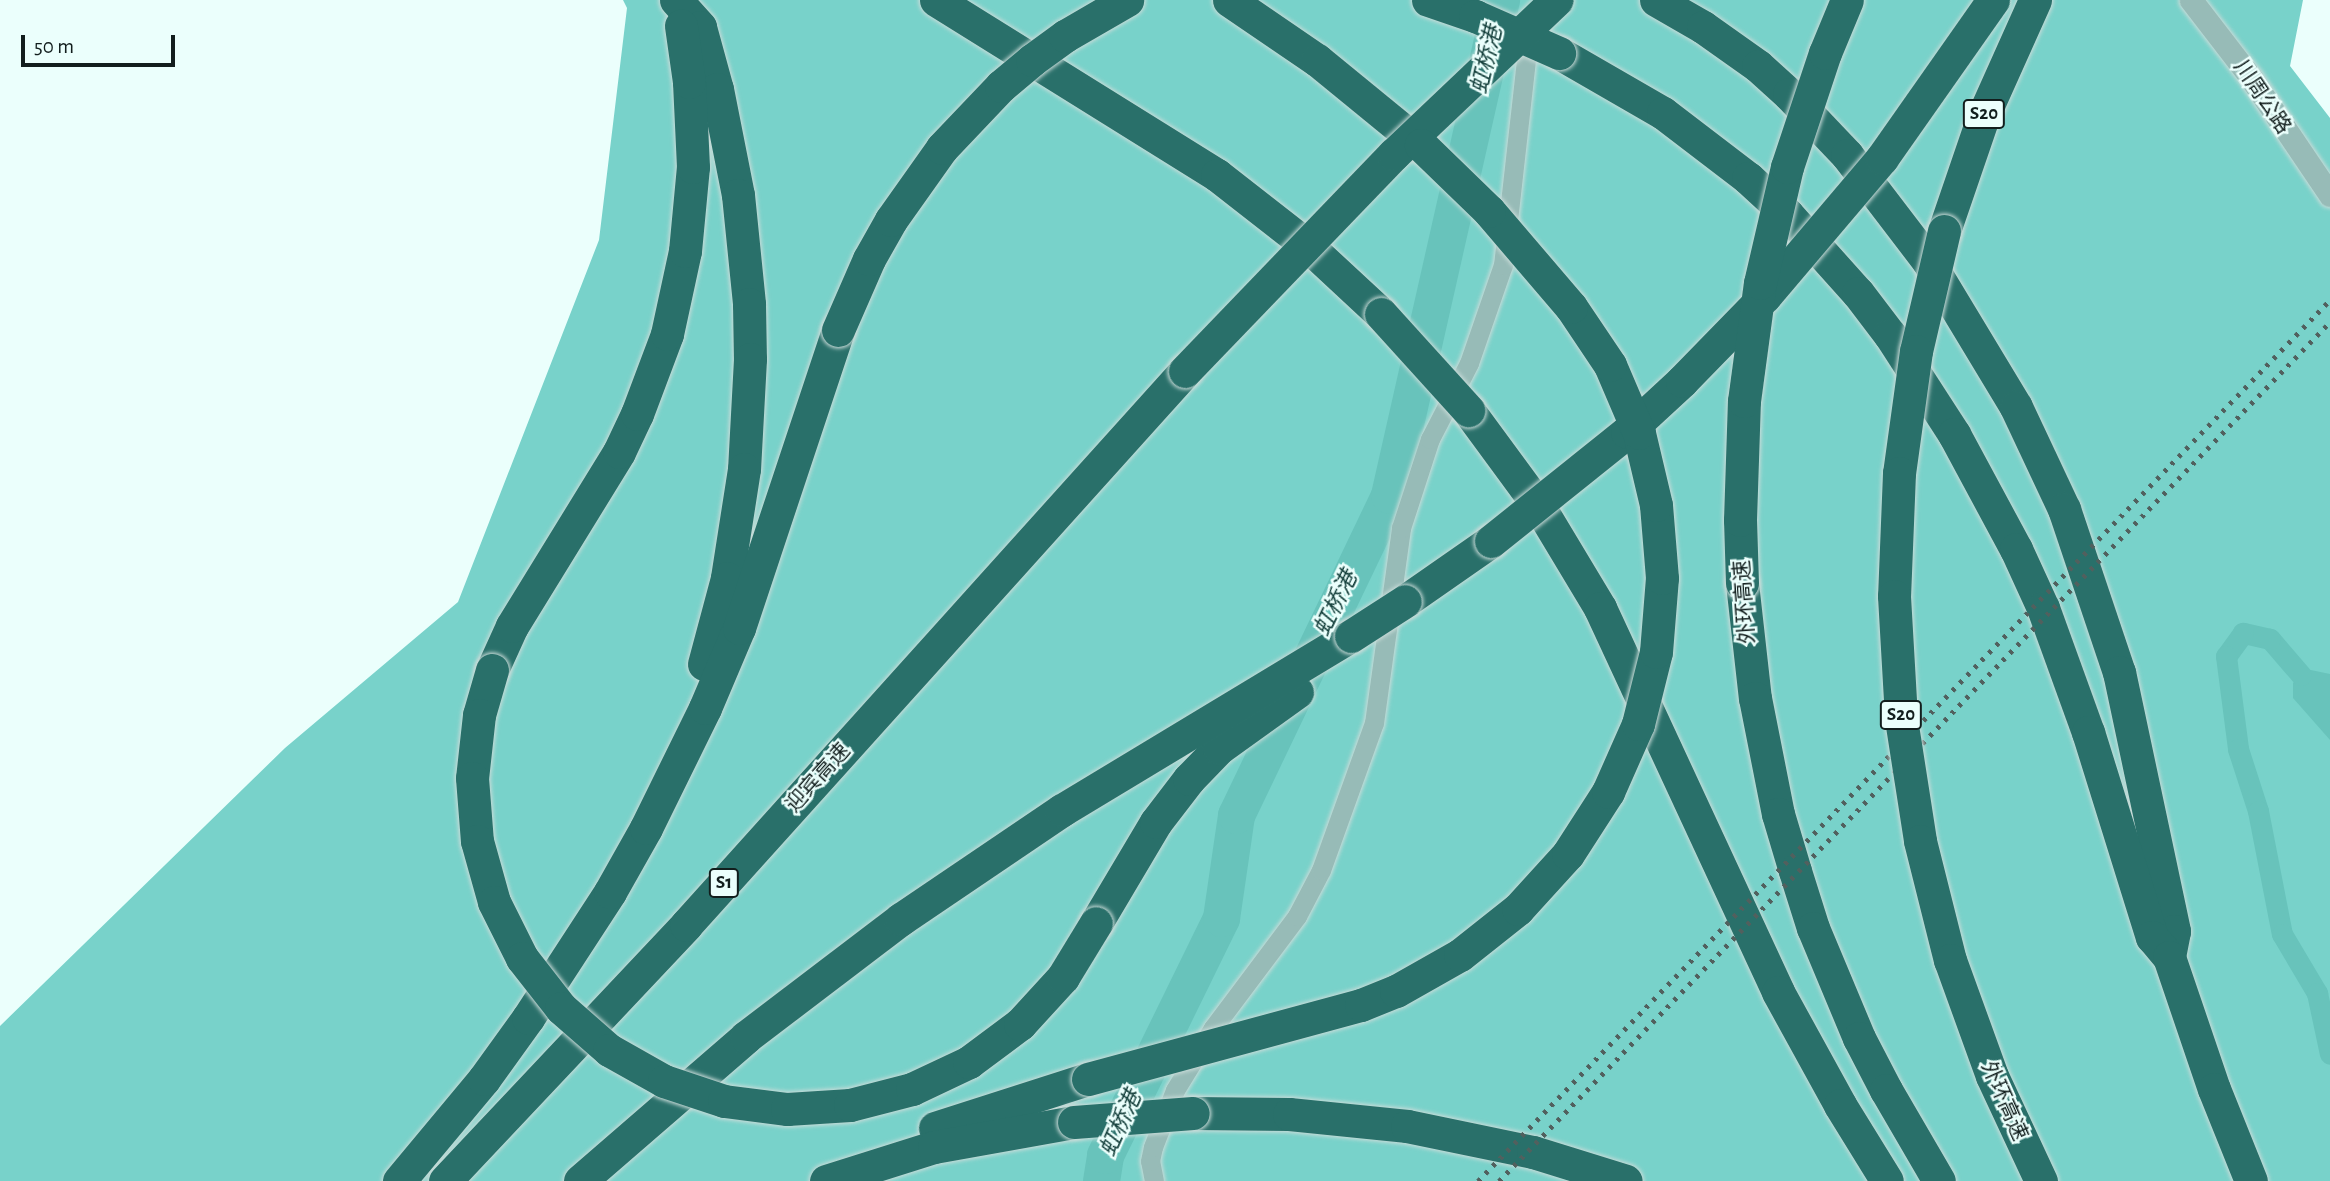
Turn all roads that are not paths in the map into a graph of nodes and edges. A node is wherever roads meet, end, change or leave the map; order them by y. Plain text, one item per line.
1 (676, 0) edge
2 (936, 0) edge
3 (1127, 0) edge
4 (1229, 0) edge
5 (1428, 0) edge
6 (1533, 0) edge
7 (1556, 0) edge
8 (1656, 0) edge
9 (1847, 0) edge
10 (1993, 0) edge
11 (2035, 0) edge
12 (2191, 0) edge
13 (2330, 195) edge
14 (1350, 636) junction
15 (705, 708) junction
16 (2169, 957) junction
17 (904, 1155) junction
18 (399, 1181) edge
19 (445, 1181) edge
20 (580, 1181) edge
21 (826, 1181) edge
22 (1154, 1181) edge
23 (1626, 1181) edge
24 (1887, 1181) edge
25 (1939, 1181) edge
26 (2042, 1181) edge
27 (2251, 1181) edge

1 - 14 highway, bridge
1 - 15 highway
2 - 24 highway, bridge
3 - 15 highway, bridge
4 - 17 highway, bridge
5 - 16 highway, bridge
6 - 22 street
7 - 19 highway, 迎宾高速 / S1, bridge
8 - 16 highway
9 - 25 highway, 外环高速, bridge
10 - 14 highway, bridge
11 - 26 highway, 外环高速 / S20, bridge
12 - 13 street, 川周公路
14 - 20 highway
15 - 18 highway
16 - 27 highway
17 - 21 highway
17 - 23 highway, bridge

